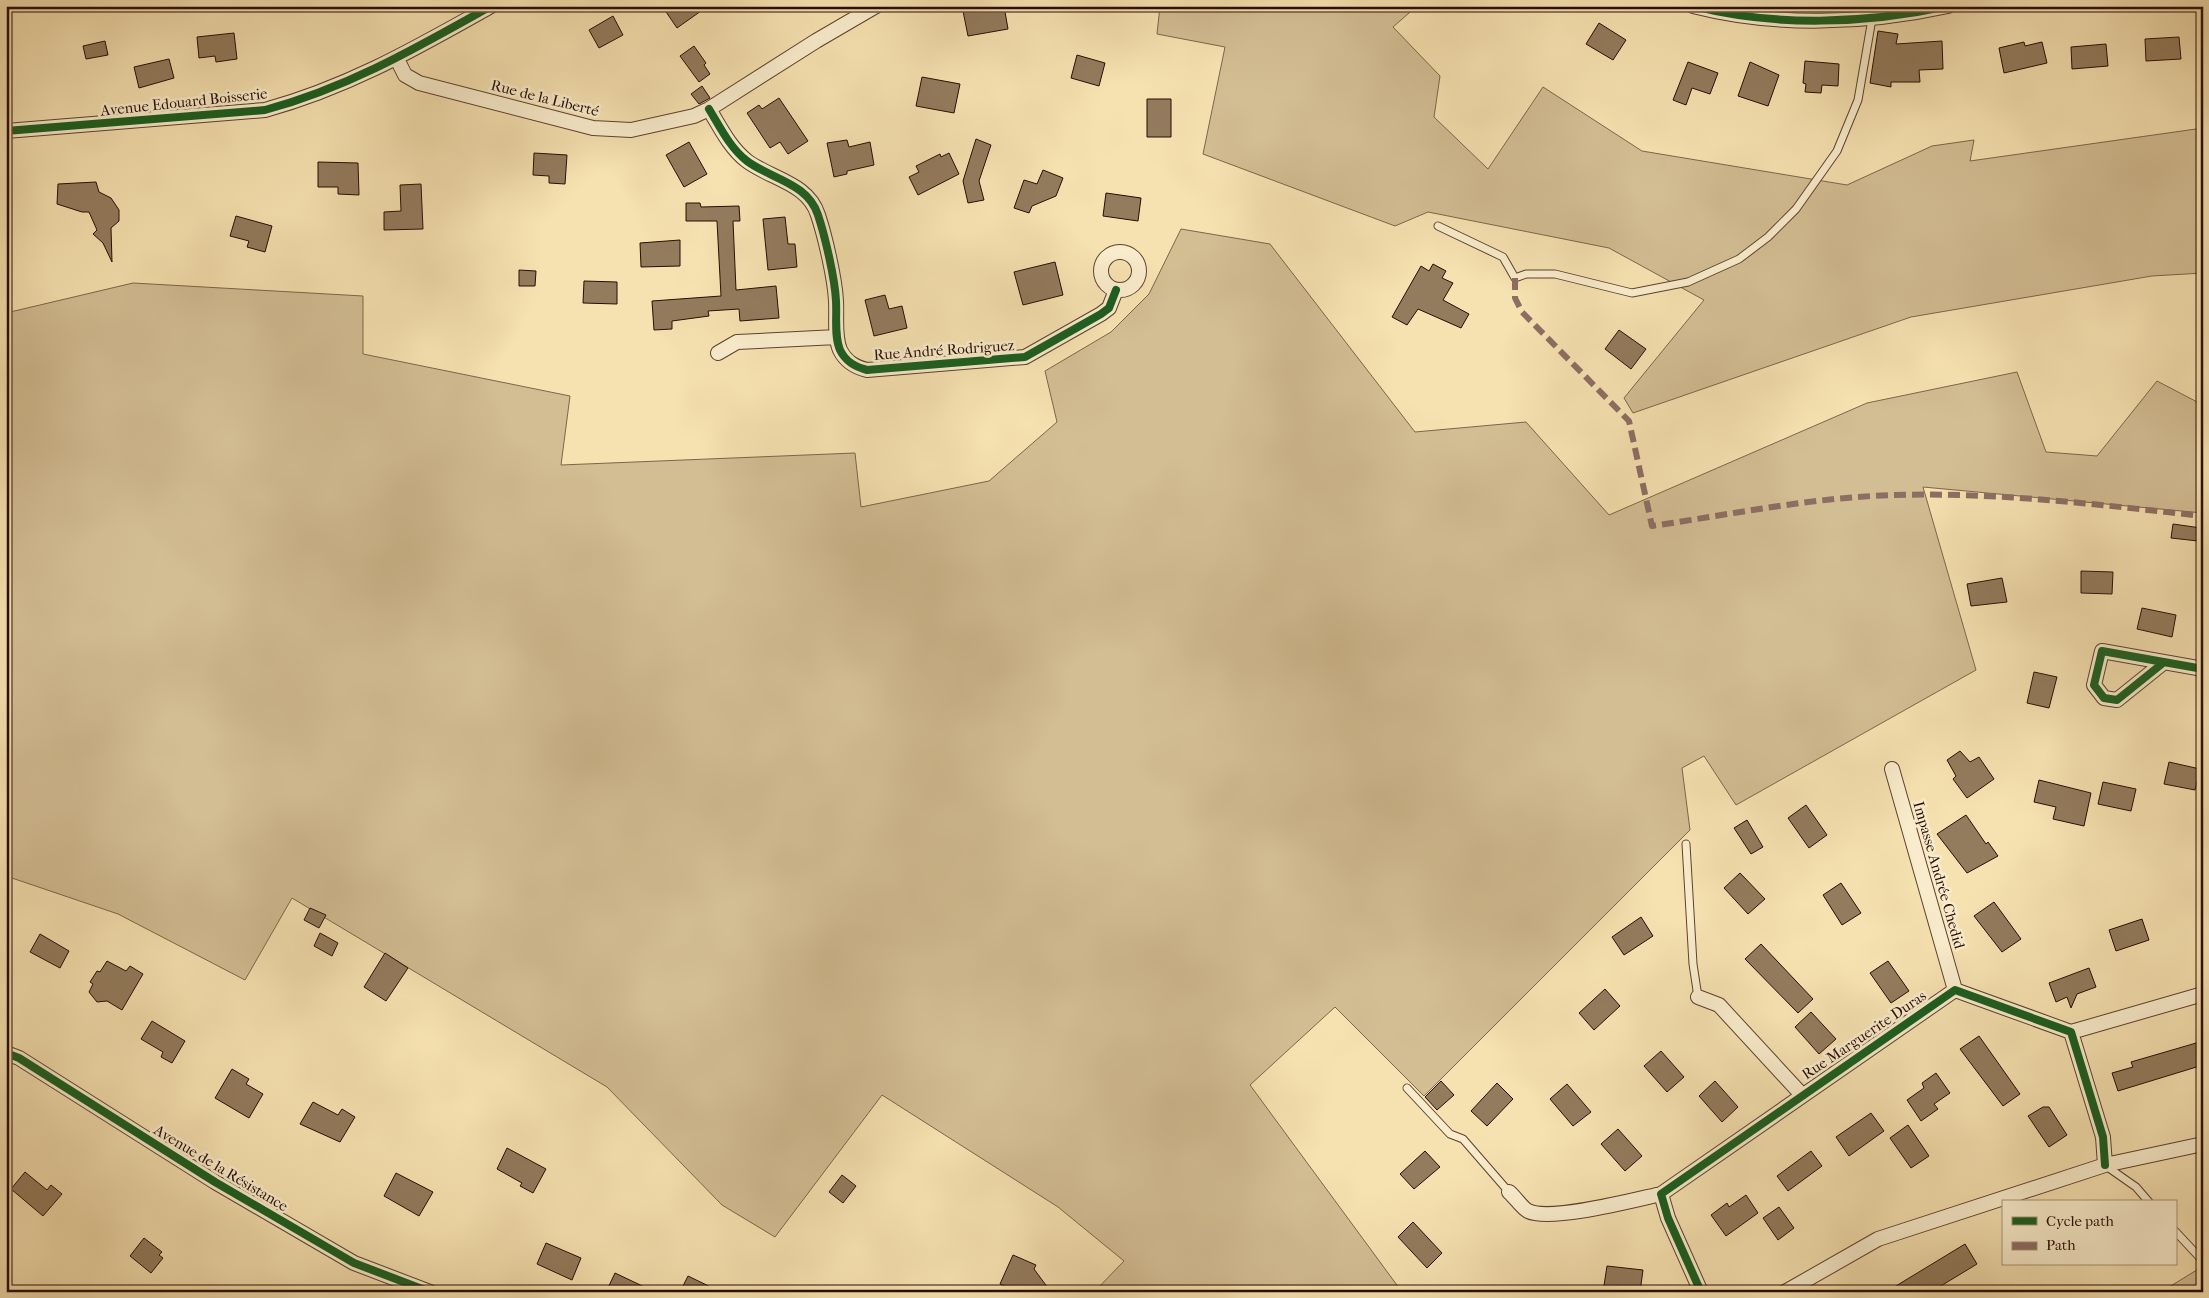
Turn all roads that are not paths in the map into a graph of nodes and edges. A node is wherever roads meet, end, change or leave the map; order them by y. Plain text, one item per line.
1 (491, 6) edge
2 (876, 6) edge
3 (1693, 6) edge
4 (1948, 6) edge
5 (1912, 10) edge
6 (1872, 19) junction
7 (397, 59) junction
8 (709, 109) junction
9 (6, 131) edge
10 (1438, 226) dead end
11 (1116, 290) dead end
12 (837, 337) junction
13 (718, 353) dead end
14 (2163, 662) junction
15 (2203, 669) edge
16 (1892, 769) dead end
17 (1686, 844) dead end
18 (1955, 990) junction
19 (2203, 994) edge
20 (1698, 997) joint
21 (2071, 1032) junction
22 (6, 1054) edge
23 (1407, 1088) dead end
24 (1802, 1095) junction
25 (2203, 1144) edge
26 (2105, 1166) junction
27 (1509, 1192) joint
28 (1661, 1194) junction
29 (2147, 1200) edge
30 (2176, 1231) edge
31 (2203, 1261) edge
32 (430, 1292) edge
33 (1700, 1292) edge
34 (1785, 1292) edge

1 - 7 street, Avenue Edouard Boisserie
2 - 8 street, Rue de la Liberté
3 - 6 street
4 - 5 street
5 - 6 street
6 - 10 lane
7 - 8 street, Rue de la Liberté
7 - 9 street, Avenue Edouard Boisserie
8 - 12 street, Rue André Rodriguez
11 - 12 street, Rue André Rodriguez
12 - 13 street
14 - 14 street
14 - 15 street
16 - 18 street, Impasse Andrée Chedid
17 - 20 lane
18 - 21 street
18 - 24 street, Rue Marguerite Duras
19 - 21 street
20 - 24 street
21 - 26 street
22 - 32 street, Avenue de la Résistance
23 - 27 lane
24 - 28 street, Rue Marguerite Duras
25 - 26 street
26 - 29 lane
26 - 34 street
27 - 28 street
28 - 33 street
30 - 31 lane

